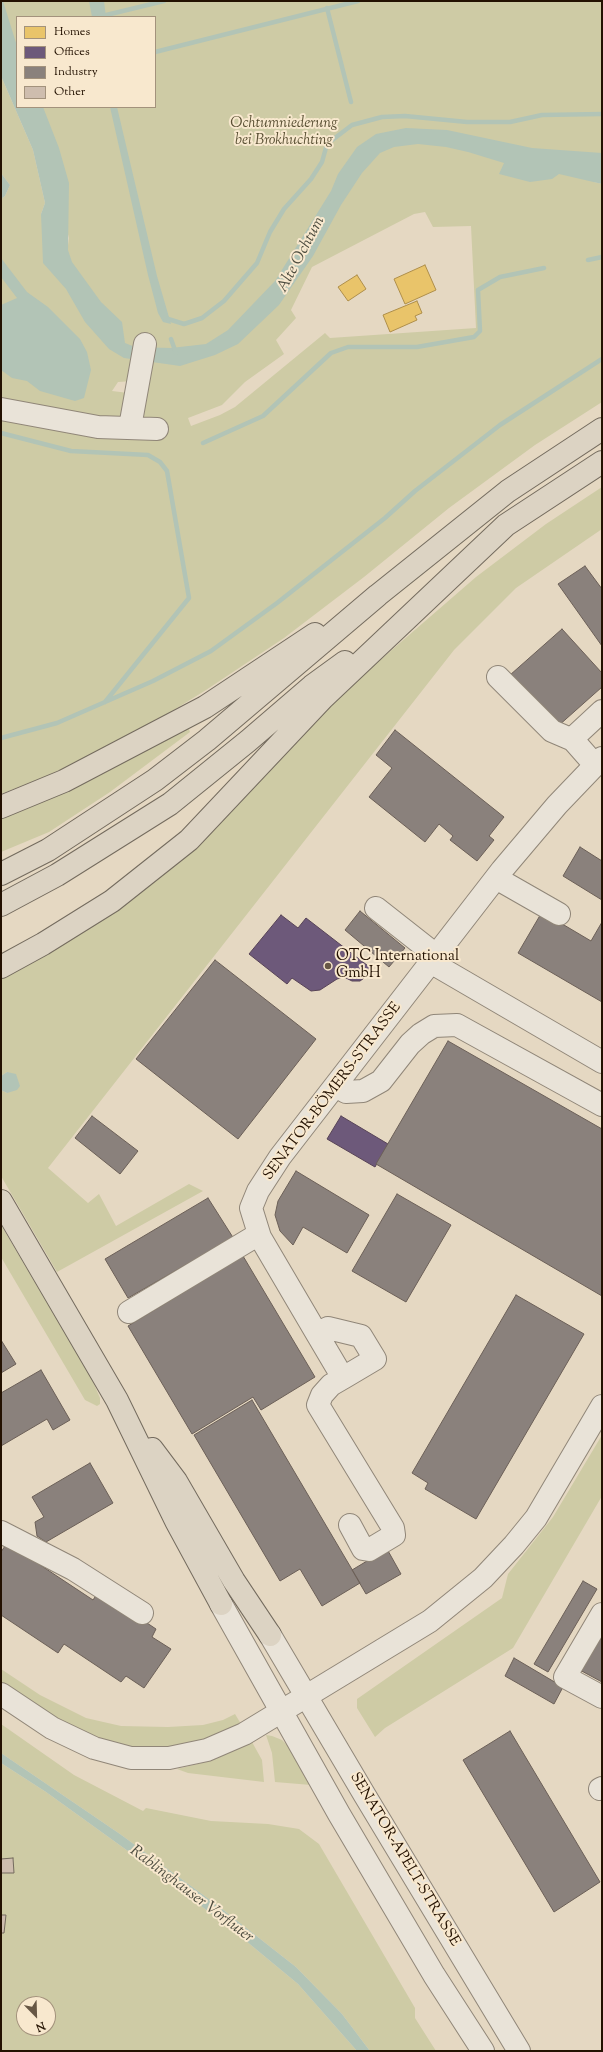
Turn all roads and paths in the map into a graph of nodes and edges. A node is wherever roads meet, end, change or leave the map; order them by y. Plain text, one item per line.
1 (143, 353) dead end
2 (1, 409) edge
3 (130, 428) junction
4 (157, 429) dead end
5 (602, 429) edge
6 (602, 462) edge
7 (378, 596) junction
8 (405, 619) junction
9 (498, 677) dead end
10 (602, 711) edge
11 (573, 740) junction
12 (598, 761) edge
13 (1, 808) edge
14 (1, 874) edge
15 (496, 878) junction
16 (1, 905) edge
17 (376, 908) dead end
18 (559, 914) dead end
19 (434, 960) junction
20 (1, 967) edge
21 (600, 1056) edge
22 (336, 1086) junction
23 (602, 1105) edge
24 (1, 1201) edge
25 (259, 1234) junction
26 (129, 1312) dead end
27 (317, 1334) junction
28 (343, 1378) junction
29 (117, 1400) junction
30 (602, 1406) edge
31 (350, 1525) dead end
32 (1, 1532) edge
33 (221, 1604) joint
34 (142, 1613) dead end
35 (602, 1614) edge
36 (270, 1635) joint
37 (1, 1694) edge
38 (307, 1695) junction
39 (602, 1697) edge
40 (281, 1712) junction
41 (483, 2051) edge
42 (519, 2051) edge

1 - 3 street
2 - 3 street
3 - 4 street
5 - 7 highway
6 - 8 highway
7 - 13 highway
7 - 14 highway
8 - 16 highway
8 - 20 highway
9 - 11 street
10 - 11 street
11 - 12 street
12 - 15 street, SENATOR-BÖMERS-STRASSE
15 - 18 street
15 - 19 street, SENATOR-BÖMERS-STRASSE
17 - 19 street
19 - 21 street
19 - 22 street, SENATOR-BÖMERS-STRASSE
22 - 23 street
22 - 25 street, SENATOR-BÖMERS-STRASSE
24 - 29 highway
25 - 26 street
25 - 27 street, SENATOR-BÖMERS-STRASSE
27 - 28 street, SENATOR-BÖMERS-STRASSE
27 - 28 street
28 - 31 street
29 - 33 highway
29 - 36 highway
30 - 38 street
32 - 34 street
33 - 40 street, SENATOR-APELT-STRASSE
35 - 39 street
36 - 38 street, SENATOR-APELT-STRASSE
37 - 40 street
38 - 40 street
38 - 42 street, SENATOR-APELT-STRASSE
40 - 41 street, SENATOR-APELT-STRASSE

